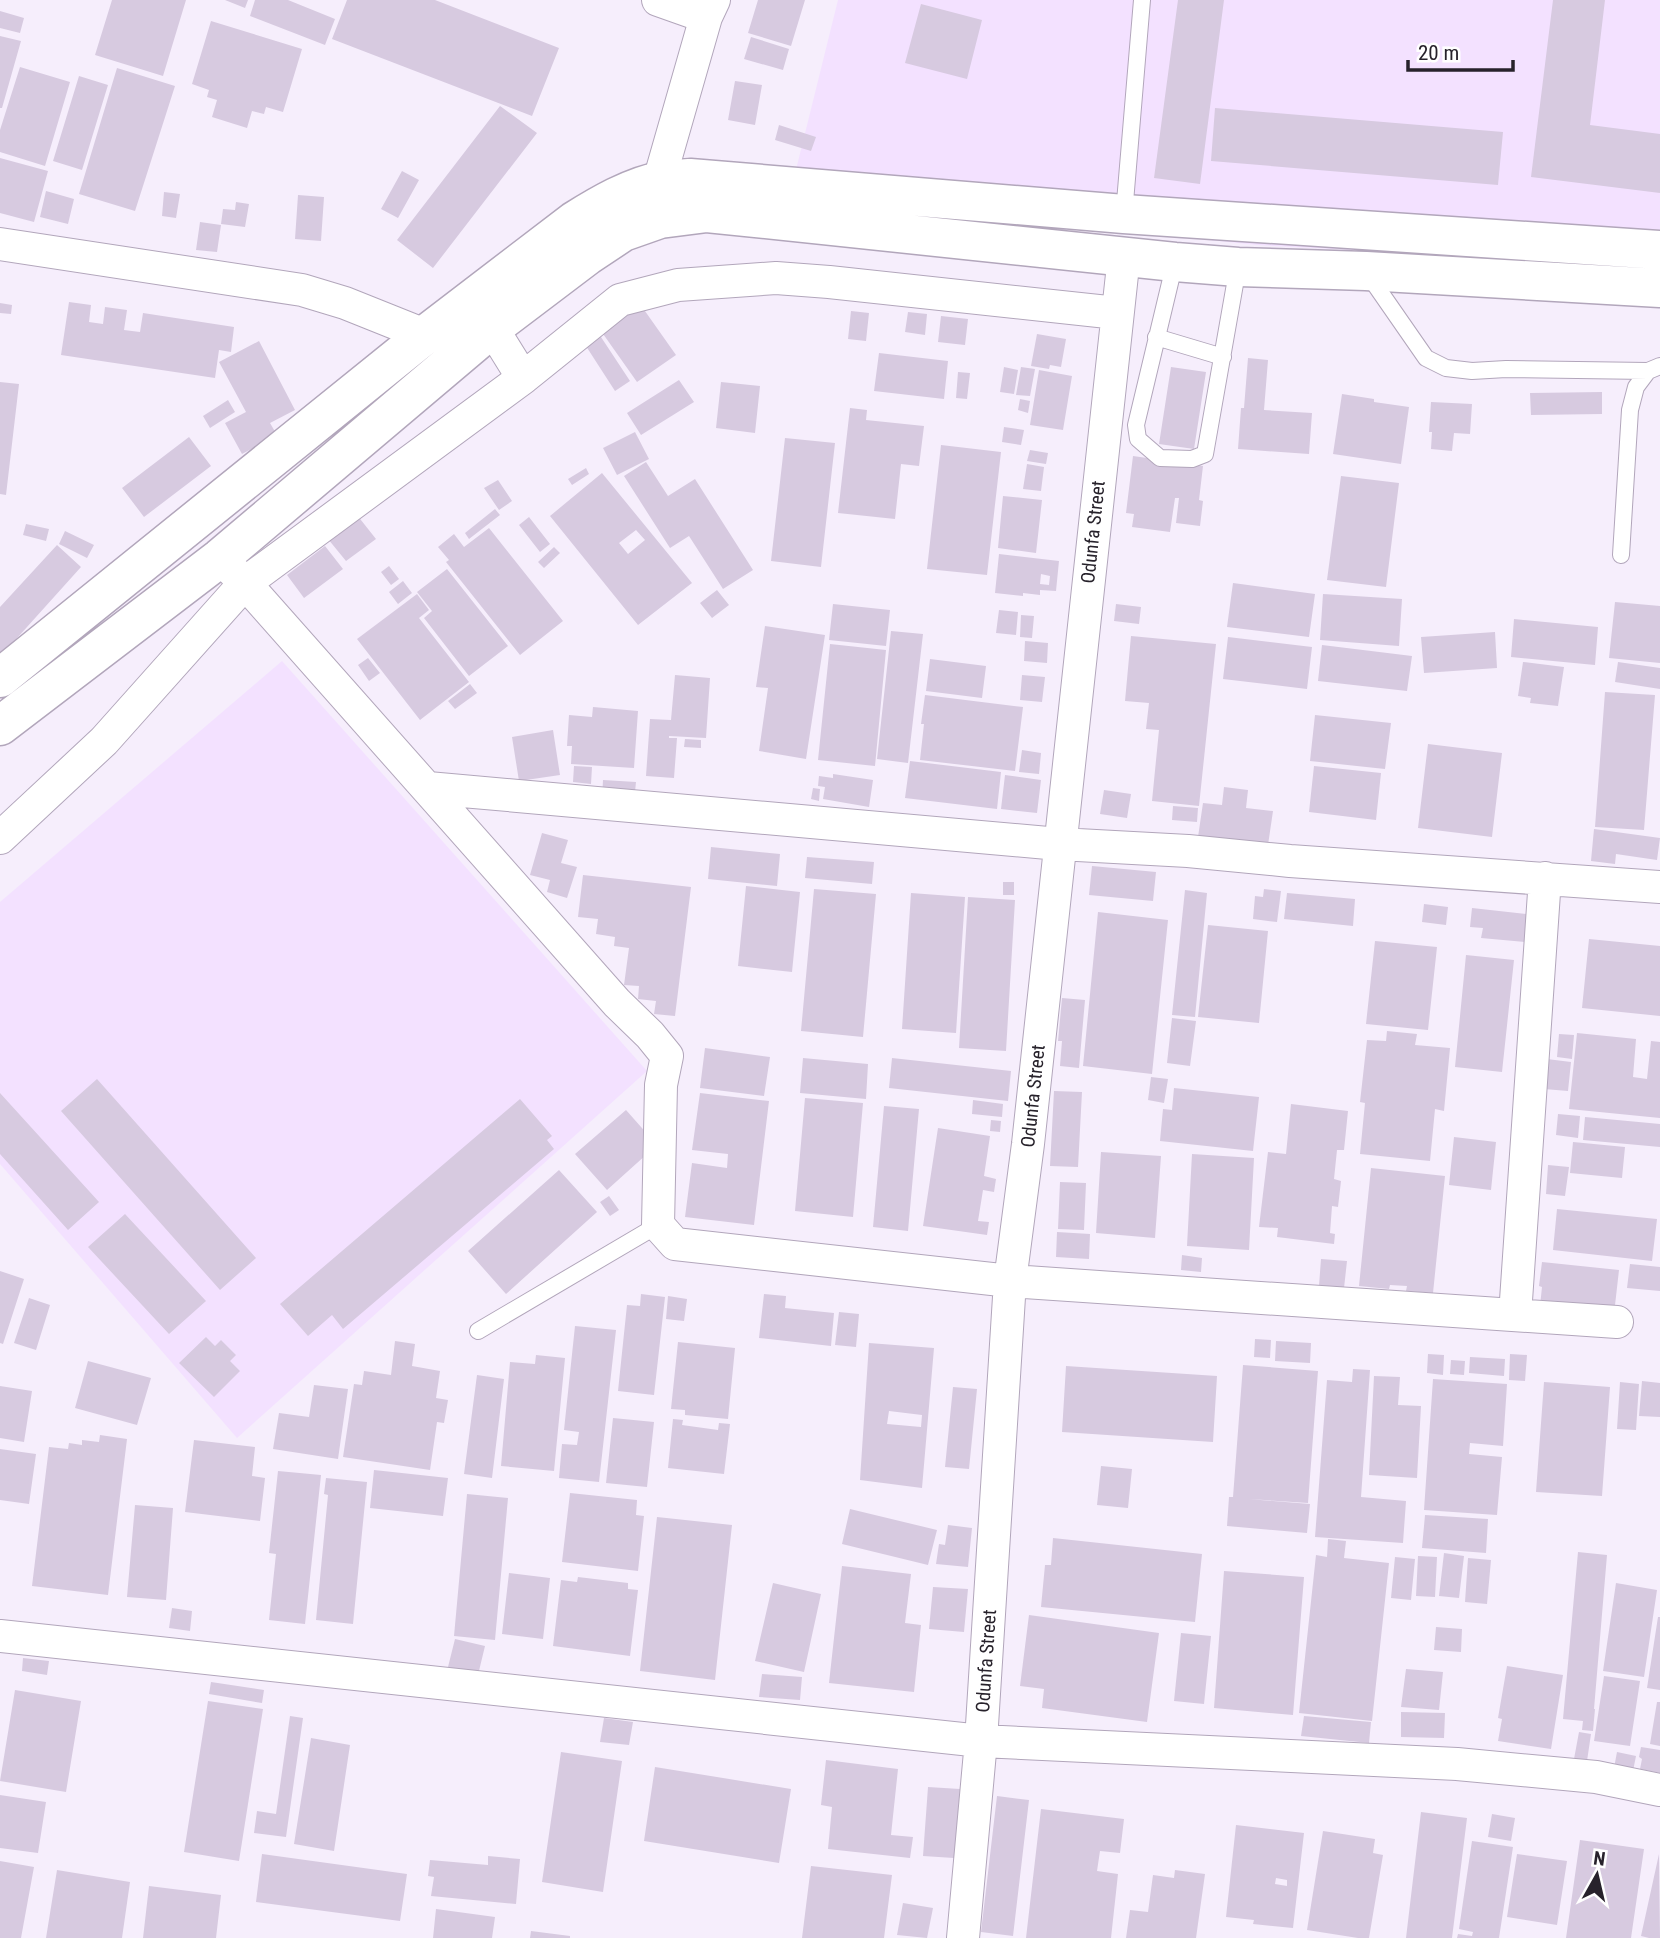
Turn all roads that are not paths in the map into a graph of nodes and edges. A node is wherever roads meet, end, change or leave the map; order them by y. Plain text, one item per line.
1 (658, 0) edge
2 (1142, 0) edge
3 (710, 9) edge
4 (659, 181) junction
5 (1124, 214) junction
6 (0, 244) edge
7 (1660, 250) edge
8 (1124, 256) junction
9 (1175, 262) junction
10 (1238, 267) junction
11 (1366, 271) junction
12 (1660, 288) edge
13 (1117, 313) junction
14 (492, 328) junction
15 (425, 335) junction
16 (1156, 338) junction
17 (1223, 357) junction
18 (1654, 368) edge
19 (523, 377) junction
20 (1621, 555) dead end
21 (233, 570) junction
22 (0, 678) edge
23 (0, 726) edge
24 (428, 788) junction
25 (0, 838) edge
26 (1059, 844) junction
27 (1545, 878) junction
28 (1660, 887) edge
29 (658, 1225) junction
30 (1010, 1280) junction
31 (1515, 1315) junction
32 (1617, 1322) dead end
33 (478, 1331) dead end
34 (0, 1636) edge
35 (981, 1741) junction
36 (1660, 1790) edge
37 (963, 1938) edge

1 - 3 street
2 - 5 lane
3 - 4 street
4 - 5 main road
4 - 15 main road
5 - 7 main road
6 - 15 street
8 - 9 main road
8 - 13 street, Odunfa Street
8 - 14 main road
9 - 10 main road
9 - 16 lane
10 - 11 main road
10 - 17 lane
11 - 12 main road
11 - 18 lane
13 - 19 street
13 - 26 street, Odunfa Street
14 - 19 street
14 - 21 main road
15 - 22 main road
16 - 17 lane
16 - 17 lane
18 - 20 lane
19 - 21 street
21 - 23 main road
21 - 24 street
21 - 25 street
24 - 26 street
24 - 29 street
26 - 27 street
26 - 30 street, Odunfa Street
27 - 28 street
27 - 31 street
29 - 30 street
29 - 33 lane
30 - 31 street
30 - 35 street, Odunfa Street
31 - 32 street
34 - 35 street
35 - 36 street
35 - 37 street, Odunfa Street

